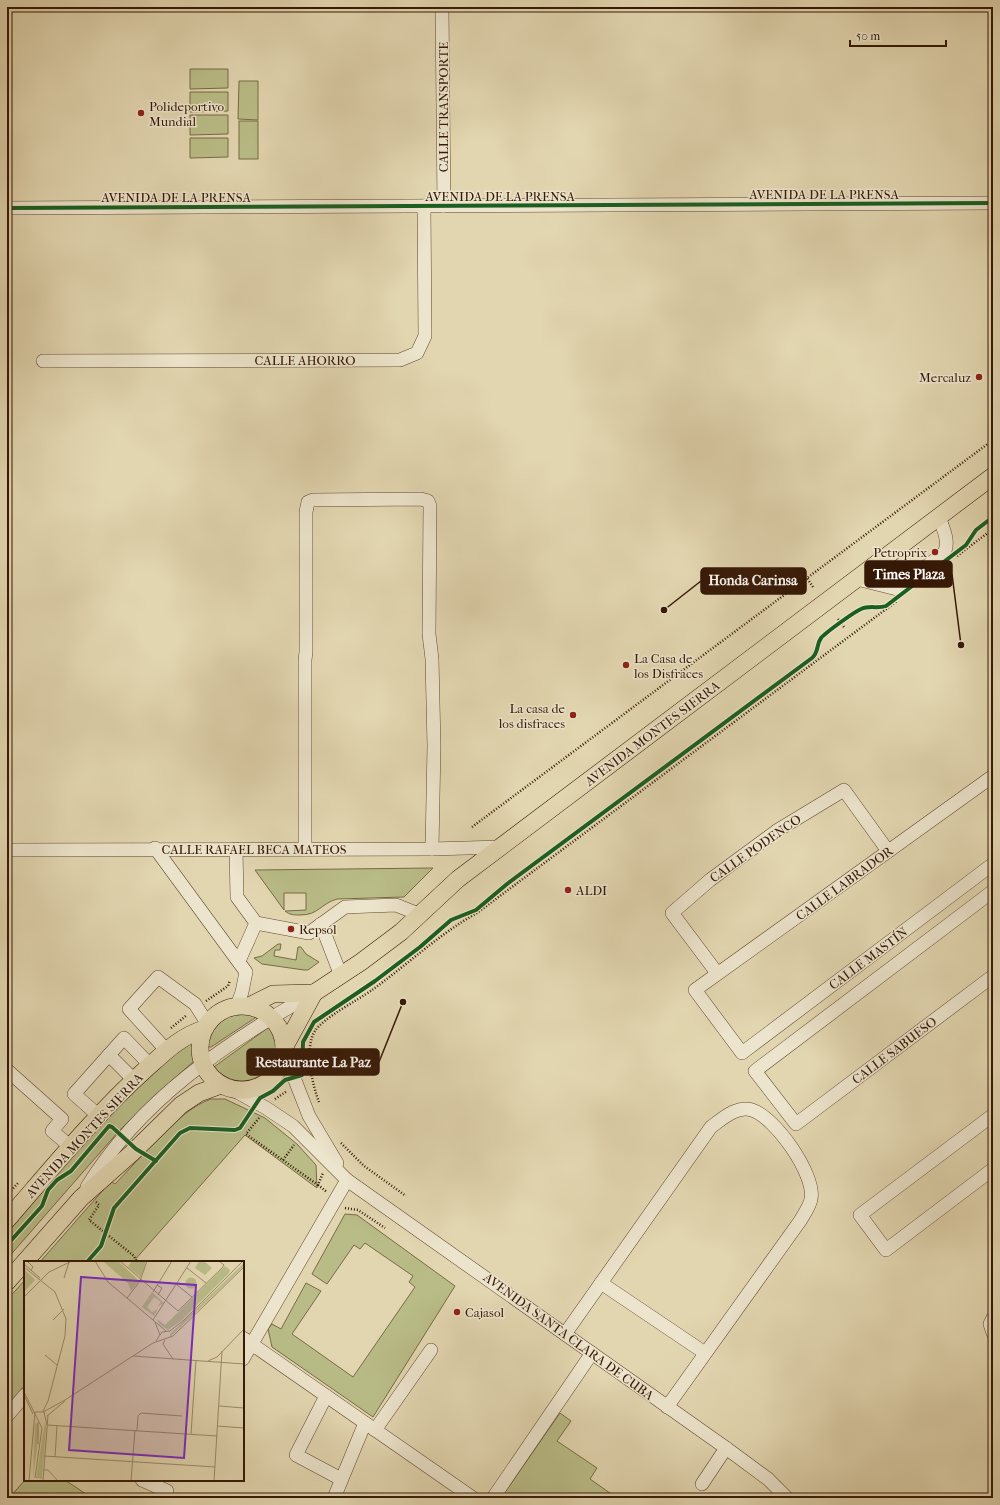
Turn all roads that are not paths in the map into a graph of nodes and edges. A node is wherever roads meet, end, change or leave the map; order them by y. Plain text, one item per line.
1 (442, 7) edge
2 (993, 203) edge
3 (424, 206) junction
4 (444, 206) junction
5 (7, 208) edge
6 (42, 361) dead end
7 (993, 476) edge
8 (939, 517) junction
9 (856, 579) junction
10 (993, 776) edge
11 (500, 847) junction
12 (155, 848) junction
13 (236, 849) junction
14 (306, 849) junction
15 (432, 849) junction
16 (7, 850) edge
17 (888, 851) junction
18 (993, 864) edge
19 (993, 891) edge
20 (421, 915) junction
21 (256, 923) junction
22 (321, 924) junction
23 (243, 967) junction
24 (854, 968) junction
25 (717, 973) junction
26 (341, 976) junction
27 (993, 976) edge
28 (868, 985) junction
29 (695, 990) joint
30 (314, 993) junction
31 (243, 1006) junction
32 (272, 1017) junction
33 (206, 1026) junction
34 (284, 1050) junction
35 (167, 1051) junction
36 (109, 1055) junction
37 (203, 1064) junction
38 (150, 1065) junction
39 (7, 1070) edge
40 (755, 1071) joint
41 (134, 1080) junction
42 (226, 1086) junction
43 (993, 1115) edge
44 (99, 1116) junction
45 (71, 1147) junction
46 (993, 1169) edge
47 (348, 1180) junction
48 (81, 1198) junction
49 (7, 1220) edge
50 (26, 1261) edge
51 (24, 1263) edge
52 (7, 1282) edge
53 (601, 1283) junction
54 (993, 1318) edge
55 (993, 1333) edge
56 (565, 1334) junction
57 (247, 1341) edge
58 (431, 1350) dead end
59 (592, 1353) junction
60 (244, 1354) edge
61 (705, 1354) junction
62 (326, 1396) junction
63 (24, 1397) edge
64 (668, 1407) junction
65 (7, 1416) edge
66 (370, 1427) junction
67 (726, 1448) junction
68 (341, 1480) junction
69 (145, 1481) edge
70 (702, 1484) dead end
71 (168, 1490) edge
72 (334, 1498) edge
73 (472, 1498) edge
74 (493, 1498) edge
75 (787, 1498) edge

1 - 4 street, CALLE TRANSPORTE
2 - 4 street, AVENIDA DE LA PRENSA
3 - 4 street, AVENIDA DE LA PRENSA
3 - 5 street, AVENIDA DE LA PRENSA
3 - 6 street, CALLE AHORRO
7 - 8 main road, AVENIDA MONTES SIERRA
8 - 9 main road, AVENIDA MONTES SIERRA
8 - 9 street
9 - 11 main road, AVENIDA MONTES SIERRA
10 - 17 street, CALLE LABRADOR
11 - 15 street, CALLE RAFAEL BECA MATEOS
11 - 20 main road, AVENIDA MONTES SIERRA
12 - 13 street, CALLE RAFAEL BECA MATEOS
12 - 16 street, CALLE RAFAEL BECA MATEOS
12 - 23 street
13 - 14 street, CALLE RAFAEL BECA MATEOS
13 - 21 street
14 - 15 street, CALLE RAFAEL BECA MATEOS
14 - 15 street
17 - 25 street, CALLE LABRADOR
17 - 25 street, CALLE PODENCO
18 - 24 street, CALLE MASTÍN
19 - 28 street, CALLE MASTÍN
20 - 22 street
20 - 26 main road, AVENIDA MONTES SIERRA
21 - 22 street
21 - 23 street
22 - 26 street
23 - 31 street
24 - 28 street
24 - 29 street, CALLE MASTÍN
25 - 29 street, CALLE LABRADOR
26 - 30 main road, AVENIDA MONTES SIERRA
27 - 40 street, CALLE SABUESO
28 - 40 street, CALLE MASTÍN
30 - 31 main road
30 - 32 street, AVENIDA MONTES SIERRA
30 - 34 main road, AVENIDA MONTES SIERRA
31 - 32 main road
31 - 33 main road, AVENIDA MONTES SIERRA
32 - 34 main road
32 - 37 street, AVENIDA MONTES SIERRA
33 - 35 main road, AVENIDA MONTES SIERRA
33 - 35 street
33 - 37 main road
34 - 42 main road, AVENIDA MONTES SIERRA
34 - 47 street, AVENIDA SANTA CLARA DE CUBA
35 - 38 main road, AVENIDA MONTES SIERRA
36 - 38 street
36 - 41 street
36 - 44 street
37 - 42 main road
37 - 48 street, AVENIDA MONTES SIERRA
38 - 41 main road, AVENIDA MONTES SIERRA
39 - 45 street
41 - 44 main road, AVENIDA MONTES SIERRA
42 - 47 street, AVENIDA SANTA CLARA DE CUBA
42 - 48 main road, AVENIDA MONTES SIERRA
43 - 46 street
44 - 45 main road, AVENIDA MONTES SIERRA
45 - 49 main road, AVENIDA MONTES SIERRA
47 - 56 street, AVENIDA SANTA CLARA DE CUBA
47 - 57 street
48 - 50 main road, AVENIDA MONTES SIERRA
51 - 52 main road, AVENIDA MONTES SIERRA
53 - 56 street
53 - 61 street
53 - 61 street
54 - 55 street
56 - 59 street, AVENIDA SANTA CLARA DE CUBA
57 - 60 street
57 - 62 street
58 - 66 street
59 - 64 street, AVENIDA SANTA CLARA DE CUBA
59 - 74 street
61 - 64 street
62 - 66 street
62 - 68 street
63 - 65 street
64 - 67 street, AVENIDA SANTA CLARA DE CUBA
66 - 68 street
66 - 73 street
67 - 70 street
67 - 75 street, AVENIDA SANTA CLARA DE CUBA
68 - 72 street
69 - 71 street

